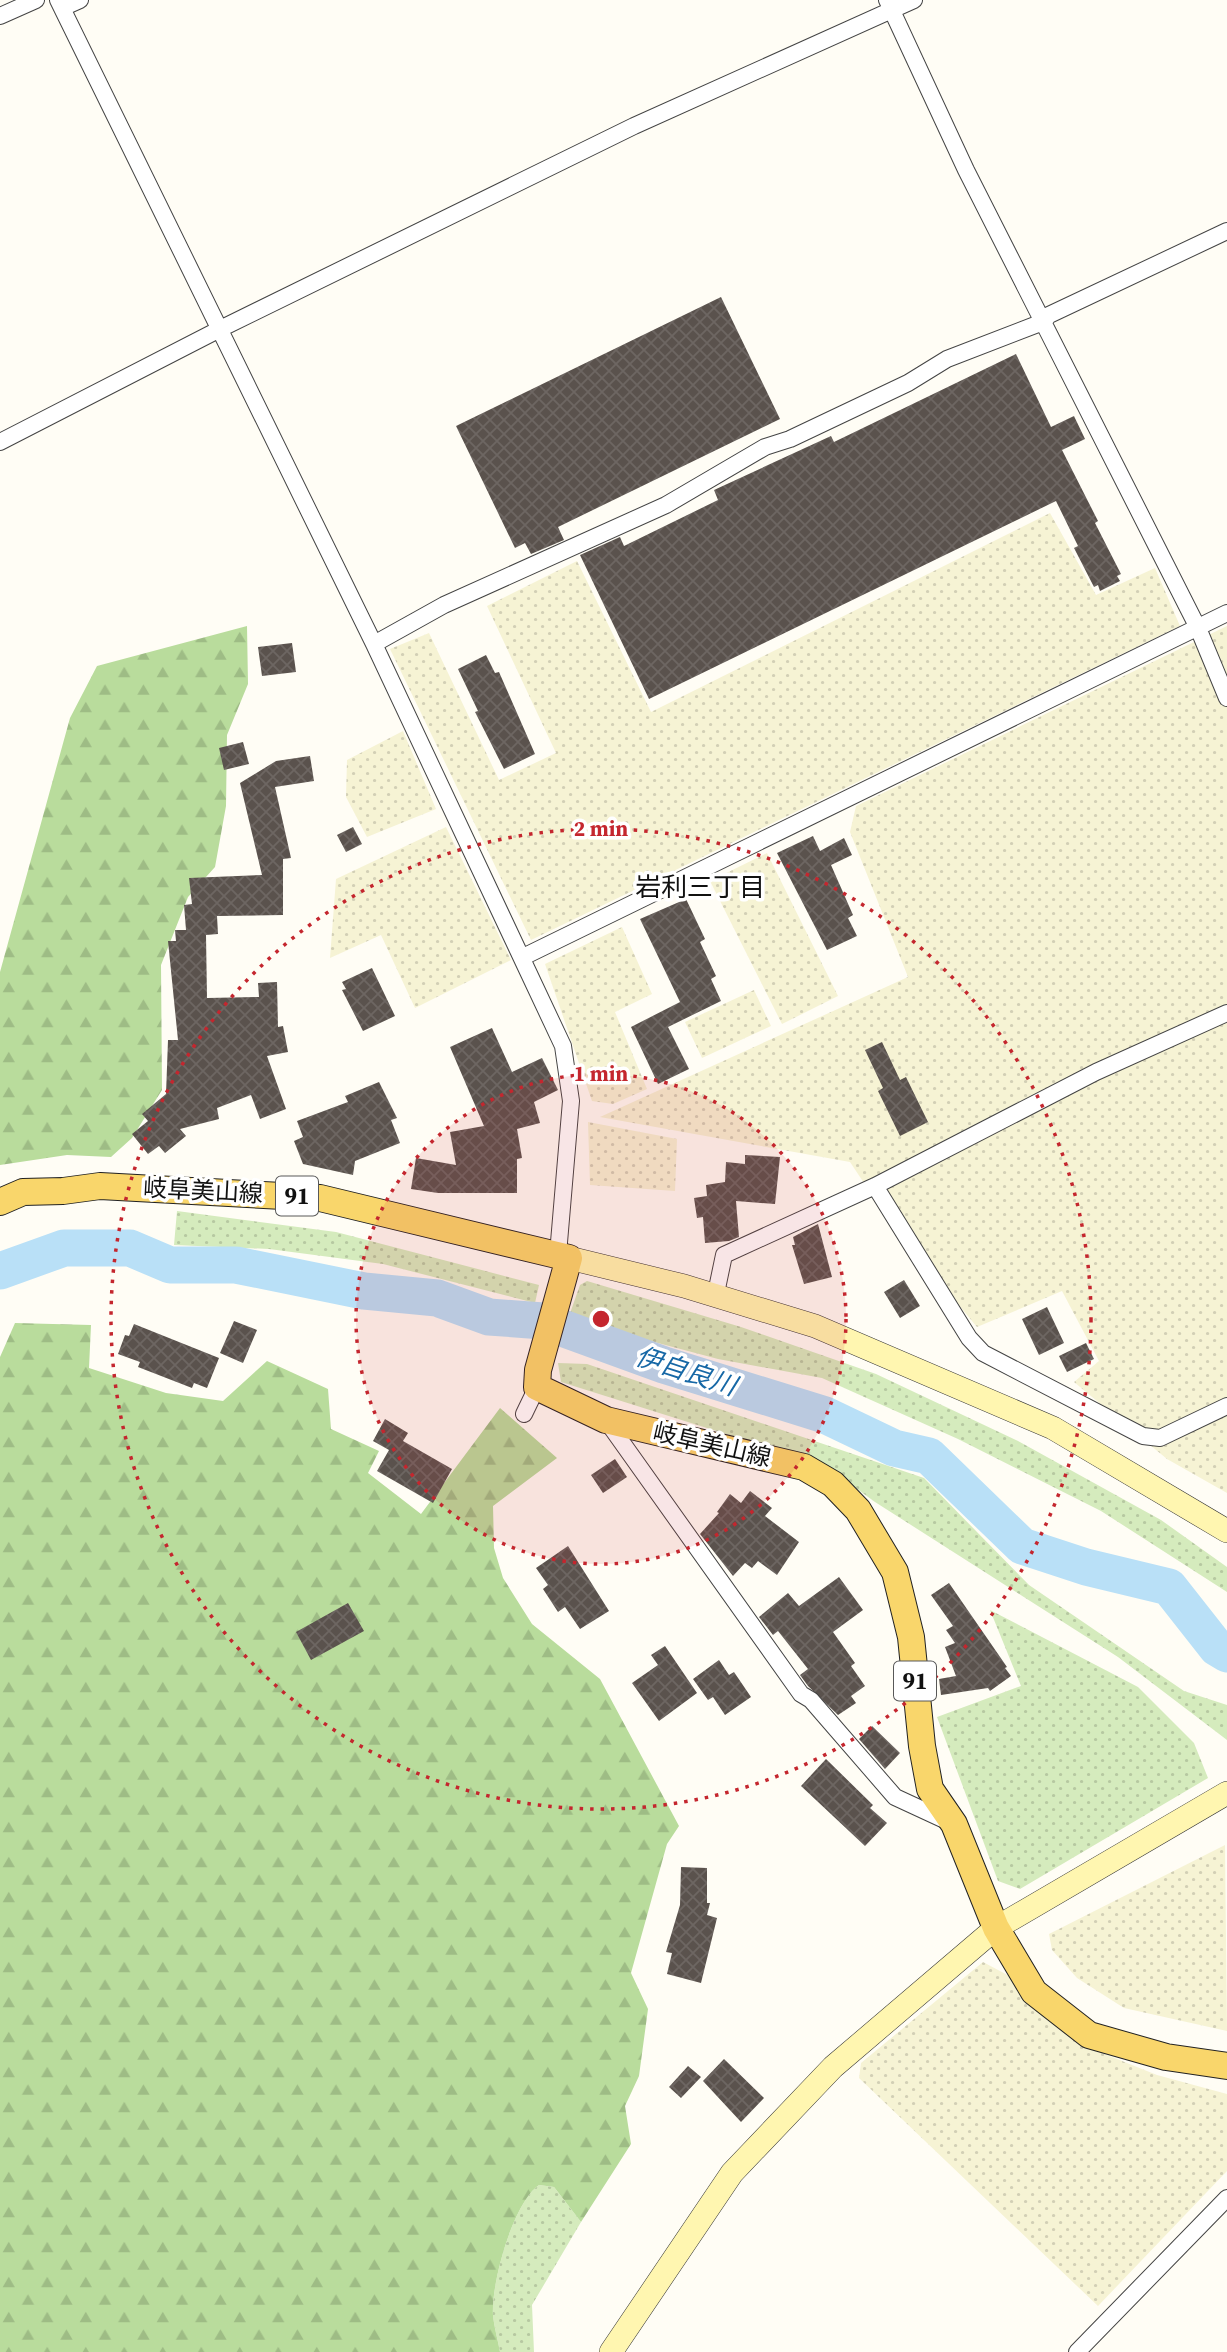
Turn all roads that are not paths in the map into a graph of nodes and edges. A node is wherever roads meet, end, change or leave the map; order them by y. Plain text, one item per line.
1 (36, 0) edge
2 (80, 0) edge
3 (914, 0) edge
4 (60, 4) edge
5 (889, 6) edge
6 (0, 16) edge
7 (1227, 231) edge
8 (1043, 322) junction
9 (220, 329) junction
10 (0, 442) edge
11 (1227, 613) edge
12 (1198, 628) junction
13 (374, 644) junction
14 (1227, 698) edge
15 (523, 957) junction
16 (1227, 1013) edge
17 (875, 1186) junction
18 (0, 1202) edge
19 (565, 1264) junction
20 (715, 1298) junction
21 (538, 1379) junction
22 (1227, 1406) edge
23 (524, 1414) dead end
24 (606, 1420) junction
25 (1227, 1531) edge
26 (1223, 1795) edge
27 (954, 1825) junction
28 (996, 1928) junction
29 (1227, 2066) edge
30 (1227, 2198) edge
31 (615, 2350) edge
32 (1077, 2352) edge

1 - 6 street
2 - 4 street
3 - 5 street
4 - 9 street
5 - 8 street
5 - 9 street
7 - 8 street
8 - 12 street
8 - 13 street
9 - 10 street
9 - 13 street
11 - 12 street
12 - 14 street
12 - 15 street
13 - 15 street
15 - 19 street
16 - 17 street
17 - 20 street
17 - 22 street
18 - 19 main road, 岐阜美山線 / 91
19 - 20 street
19 - 21 main road
20 - 25 street
21 - 23 street
21 - 24 main road, 岐阜美山線 / 91
24 - 27 street
24 - 27 main road, 岐阜美山線 / 91
26 - 28 street
27 - 28 main road, 岐阜美山線 / 91
28 - 29 main road, 岐阜美山線 / 91
28 - 31 street
30 - 32 street

